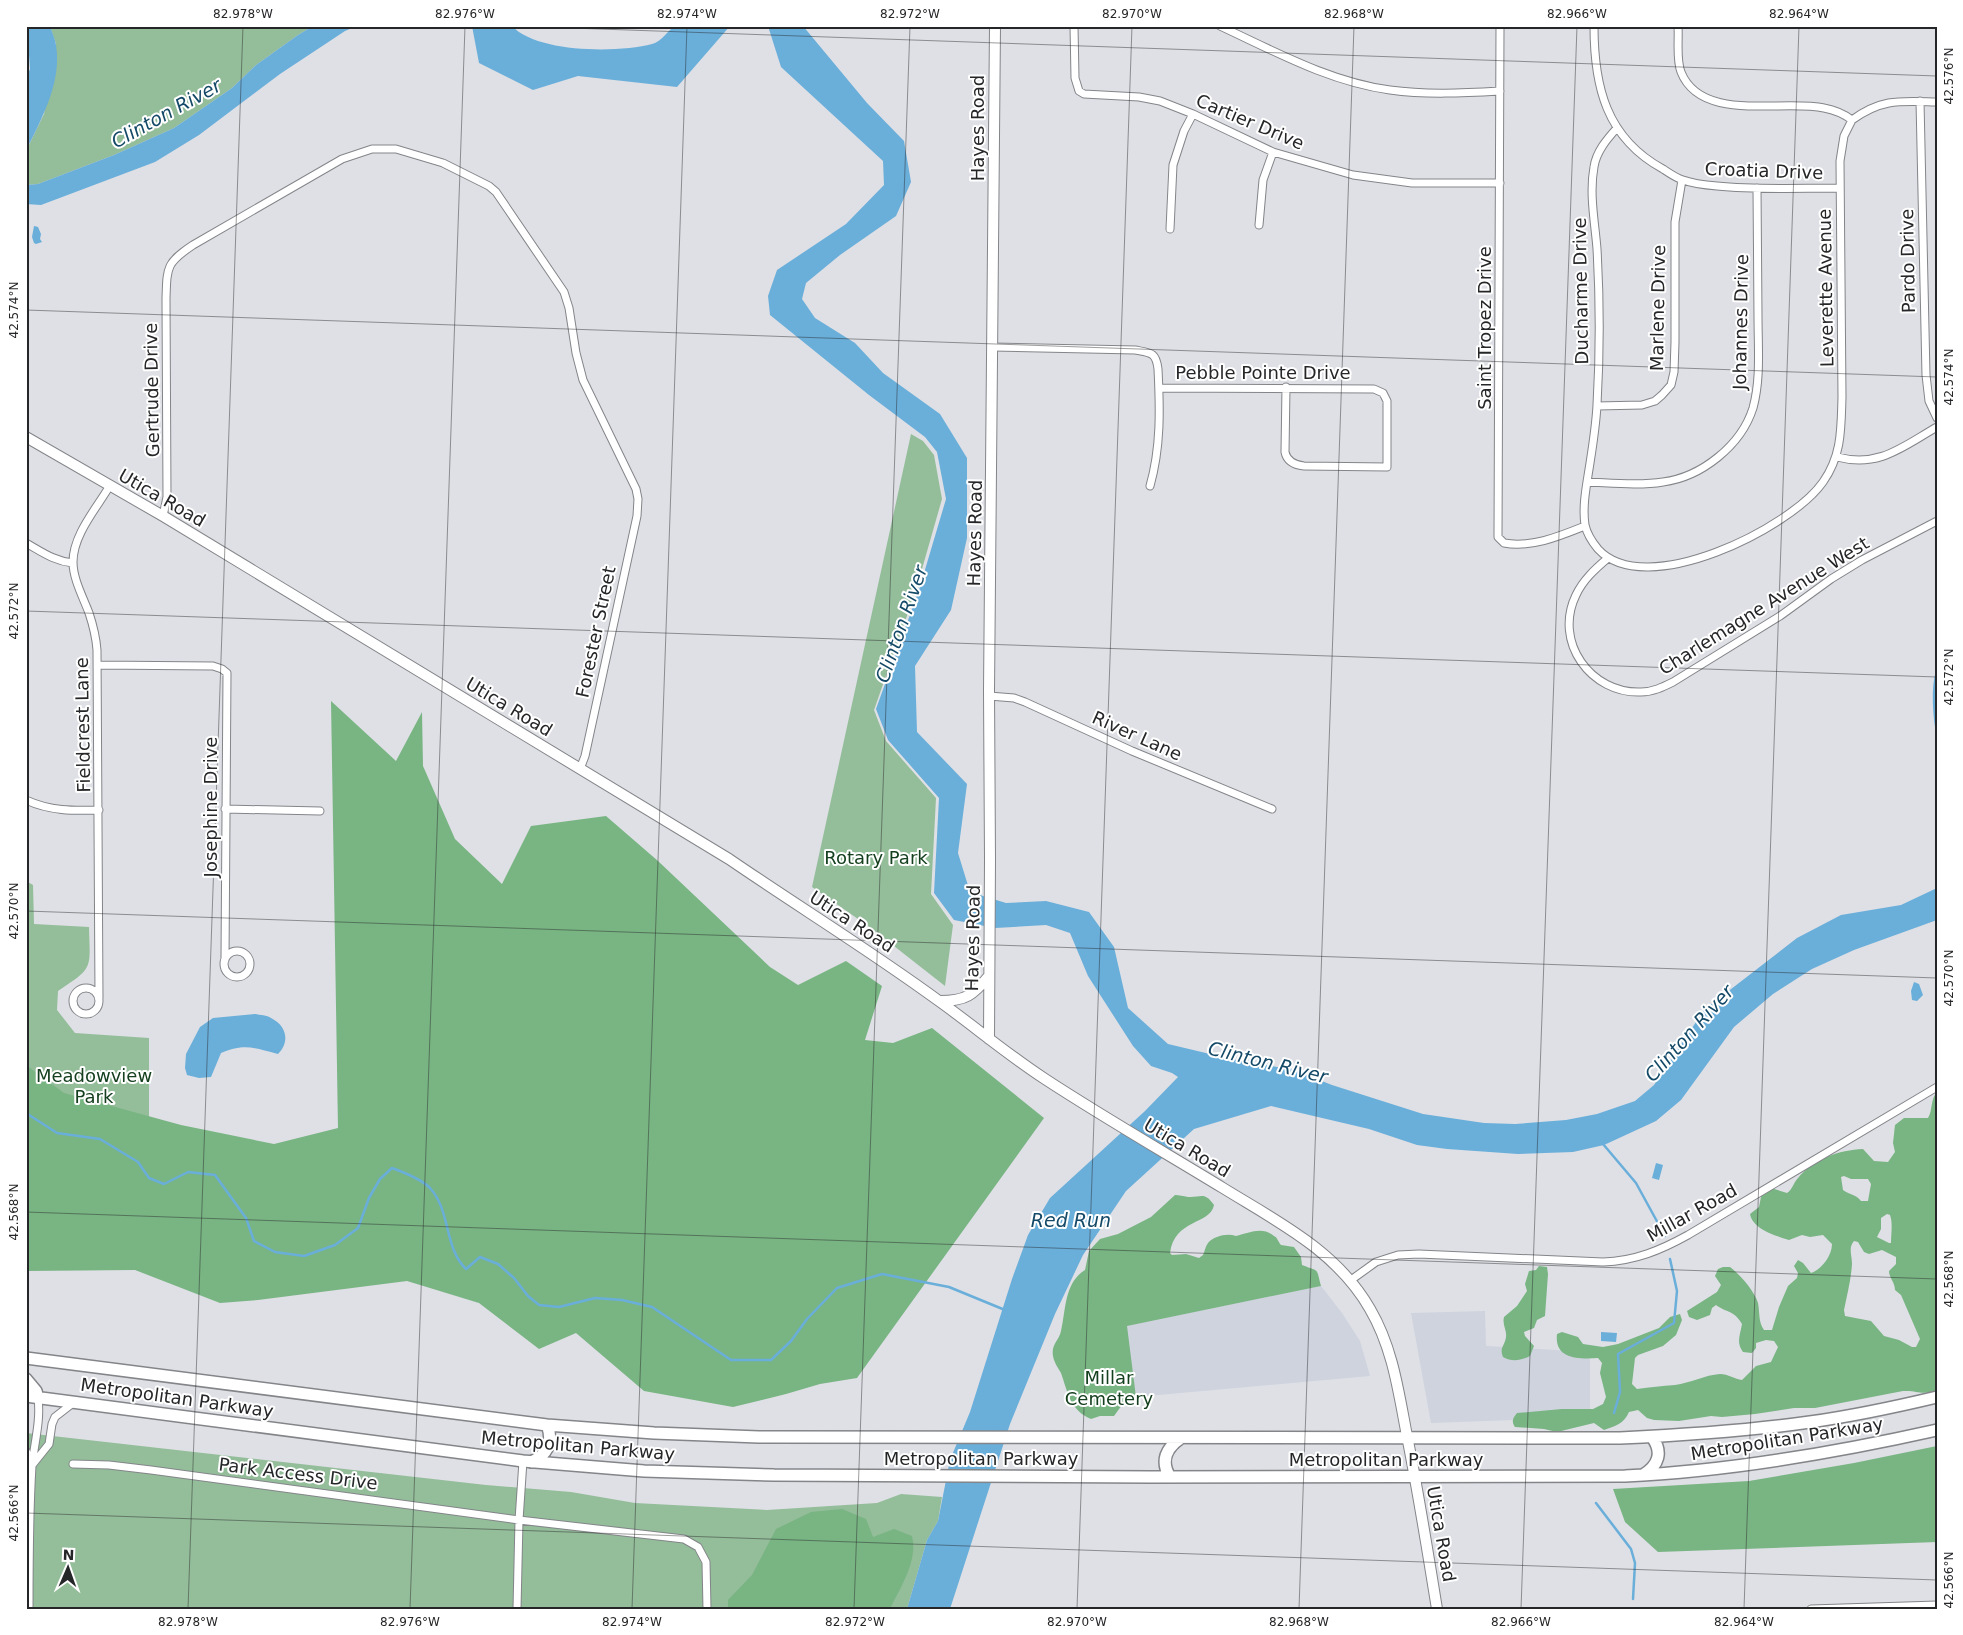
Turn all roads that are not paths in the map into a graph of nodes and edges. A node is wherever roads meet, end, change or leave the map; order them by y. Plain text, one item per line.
1 (995, 26) edge
2 (1074, 26) edge
3 (1220, 26) edge
4 (1500, 26) edge
5 (1594, 26) edge
6 (1678, 26) edge
7 (1500, 92) junction
8 (1920, 101) junction
9 (1937, 102) edge
10 (1192, 114) junction
11 (1852, 120) junction
12 (1617, 128) junction
13 (1273, 152) junction
14 (1682, 180) junction
15 (1500, 183) junction
16 (1757, 188) junction
17 (1839, 188) junction
18 (1259, 225) dead end
19 (1170, 229) dead end
20 (170, 264) joint
21 (993, 347) junction
22 (1286, 387) junction
23 (1159, 388) junction
24 (1597, 406) junction
25 (1937, 418) edge
26 (1937, 427) edge
27 (26, 437) edge
28 (1837, 457) junction
29 (1587, 482) junction
30 (1150, 486) dead end
31 (110, 487) junction
32 (163, 516) junction
33 (1937, 521) edge
34 (1586, 526) junction
35 (26, 543) edge
36 (1608, 558) junction
37 (73, 563) junction
38 (98, 665) junction
39 (989, 696) junction
40 (580, 769) junction
41 (26, 800) edge
42 (226, 809) junction
43 (99, 810) junction
44 (1272, 810) dead end
45 (320, 811) dead end
46 (226, 941) junction
47 (238, 951) junction
48 (225, 960) junction
49 (99, 976) junction
50 (989, 976) junction
51 (86, 988) junction
52 (99, 998) junction
53 (940, 1001) junction
54 (989, 1039) junction
55 (1937, 1087) edge
56 (1351, 1280) junction
57 (26, 1358) edge
58 (26, 1379) edge
59 (26, 1396) edge
60 (1937, 1397) edge
61 (38, 1398) junction
62 (74, 1402) junction
63 (547, 1426) junction
64 (1937, 1430) edge
65 (1652, 1436) junction
66 (1181, 1438) junction
67 (1408, 1439) junction
68 (26, 1451) edge
69 (527, 1462) junction
70 (32, 1464) junction
71 (73, 1464) dead end
72 (1643, 1475) junction
73 (1170, 1477) junction
74 (1415, 1477) junction
75 (518, 1520) junction
76 (1937, 1605) edge
77 (28, 1609) edge
78 (517, 1609) edge
79 (707, 1609) edge
80 (1438, 1609) edge
81 (1811, 1609) edge

1 - 21 street, Hayes Road
2 - 10 street, Cartier Drive
3 - 7 street
4 - 7 street, Saint Tropez Drive
5 - 12 street
6 - 11 street
7 - 15 street, Saint Tropez Drive
8 - 9 street
8 - 11 street
8 - 25 street, Pardo Drive
10 - 13 street, Cartier Drive
10 - 19 street
11 - 17 street, Leverette Avenue
12 - 14 street, Croatia Drive
12 - 24 street, Ducharme Drive
13 - 15 street, Cartier Drive
13 - 18 street
14 - 16 street, Croatia Drive
14 - 24 street, Marlene Drive
15 - 34 street, Saint Tropez Drive
16 - 17 street, Croatia Drive
16 - 29 street, Johannes Drive
17 - 28 street, Leverette Avenue
20 - 32 street, Gertrude Drive
20 - 40 street, Forester Street
21 - 23 street, Pebble Pointe Drive
21 - 39 street, Hayes Road
22 - 22 street, Pebble Pointe Drive
22 - 23 street, Pebble Pointe Drive
23 - 30 street
24 - 29 street, Ducharme Drive
26 - 28 street
27 - 31 street, Utica Road
28 - 36 street
29 - 34 street, Ducharme Drive
31 - 32 street, Utica Road
31 - 37 street, Fieldcrest Lane
32 - 40 street, Utica Road
33 - 36 street, Charlemagne Avenue West
34 - 36 street, Ducharme Drive
35 - 37 street
37 - 38 street, Fieldcrest Lane
38 - 42 street, Josephine Drive
38 - 43 street, Fieldcrest Lane
39 - 44 street, River Lane
39 - 50 street, Hayes Road
40 - 53 street, Utica Road
41 - 43 street
42 - 45 street
42 - 46 street, Josephine Drive
43 - 49 street, Fieldcrest Lane
46 - 47 street
46 - 48 street, Josephine Drive
47 - 48 street
47 - 48 street
49 - 51 street
49 - 52 street, Fieldcrest Lane
50 - 53 street
50 - 54 street, Hayes Road
51 - 52 street
51 - 52 street
53 - 54 street, Utica Road
54 - 56 street, Utica Road
55 - 56 street, Millar Road
56 - 67 street, Utica Road
57 - 63 main road, Metropolitan Parkway
58 - 61 main road
59 - 61 main road, Metropolitan Parkway
60 - 65 main road, Metropolitan Parkway
61 - 62 main road, Metropolitan Parkway
61 - 70 street
62 - 69 main road, Metropolitan Parkway
62 - 70 street
63 - 66 main road, Metropolitan Parkway
63 - 69 main road
64 - 72 main road, Metropolitan Parkway
65 - 67 main road, Metropolitan Parkway
65 - 72 main road
66 - 67 main road, Metropolitan Parkway
66 - 73 main road
67 - 74 street, Utica Road
68 - 70 street
69 - 73 main road, Metropolitan Parkway
69 - 75 street
70 - 77 street
71 - 75 street, Park Access Drive
72 - 74 main road, Metropolitan Parkway
73 - 74 main road, Metropolitan Parkway
74 - 80 street, Utica Road
75 - 78 street
75 - 79 street, Park Access Drive
76 - 81 street

